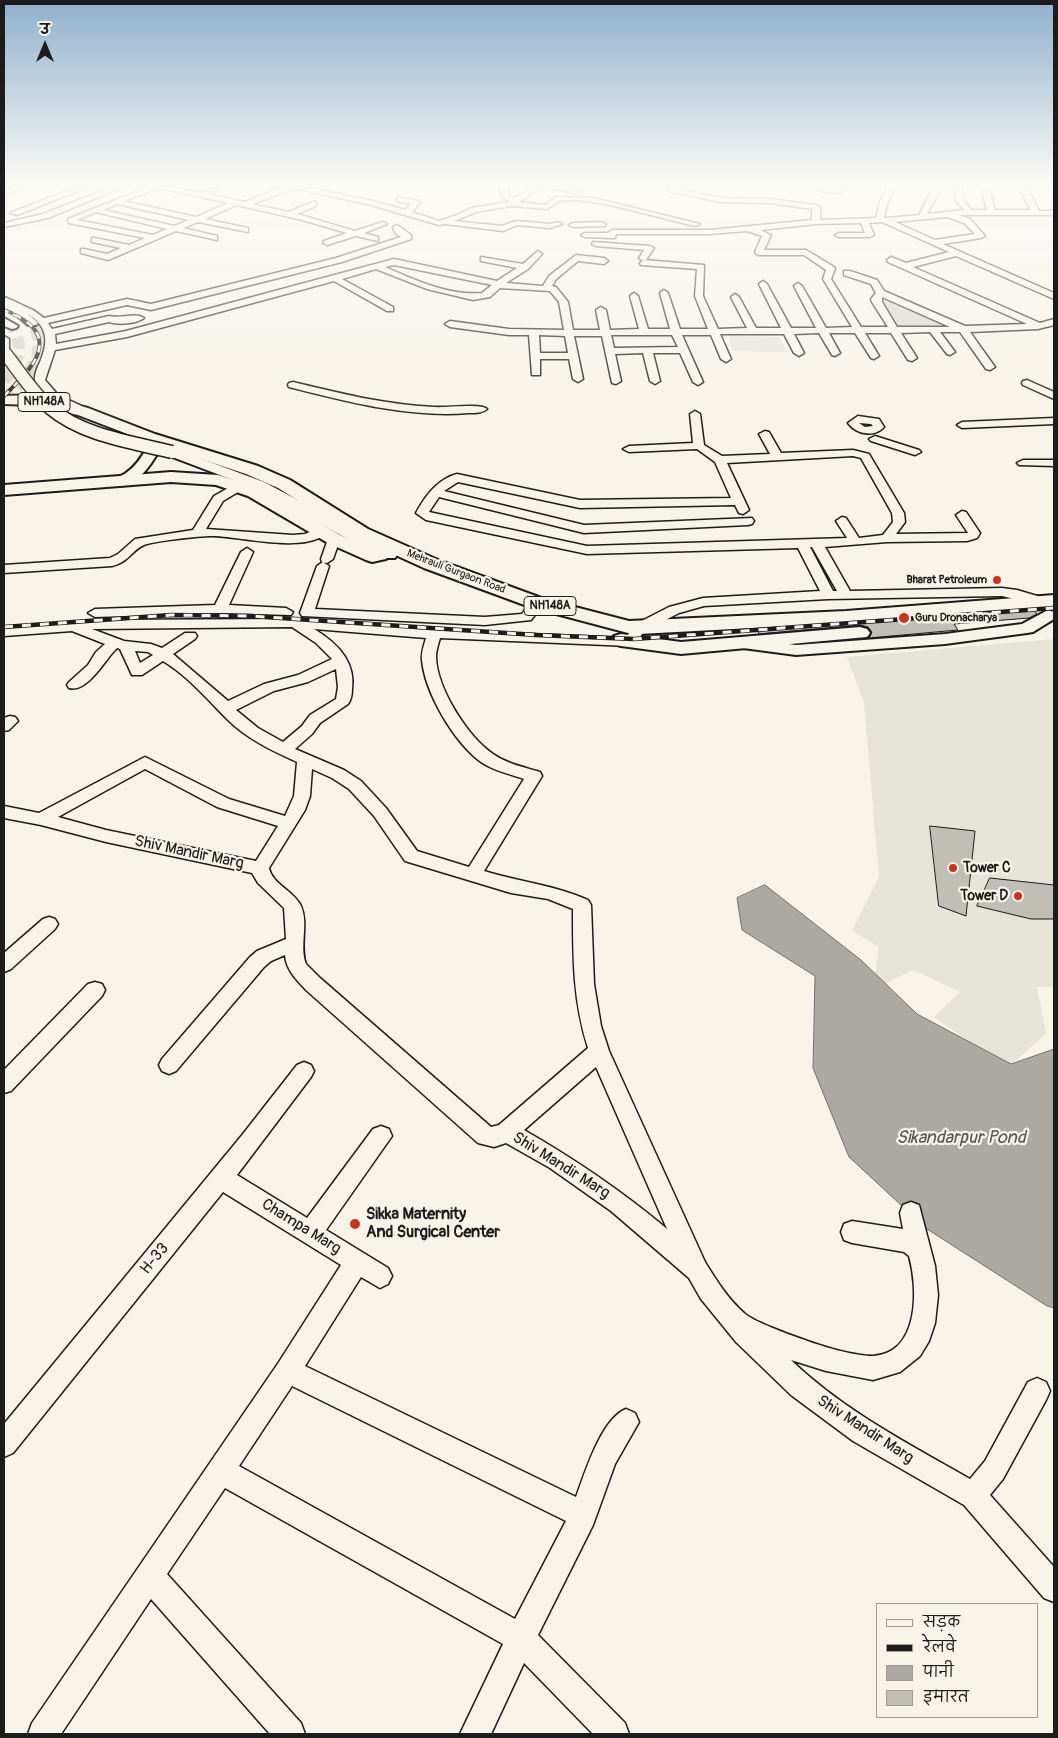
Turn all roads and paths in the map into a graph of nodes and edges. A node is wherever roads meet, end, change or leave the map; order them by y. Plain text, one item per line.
1 (317, 265) edge
2 (386, 265) edge
3 (414, 265) edge
4 (515, 265) edge
5 (569, 265) edge
6 (701, 265) edge
7 (825, 265) edge
8 (909, 265) edge
9 (984, 265) edge
10 (906, 266) joint
11 (378, 267) junction
12 (525, 267) joint
13 (847, 273) dead end
14 (334, 278) junction
15 (498, 284) junction
16 (763, 284) dead end
17 (798, 286) dead end
18 (547, 287) junction
19 (664, 293) dead end
20 (881, 293) junction
21 (202, 294) junction
22 (634, 296) dead end
23 (1054, 296) edge
24 (735, 297) dead end
25 (106, 298) dead end
26 (4, 300) edge
27 (127, 302) junction
28 (4, 304) edge
29 (226, 306) junction
30 (390, 309) dead end
31 (601, 310) dead end
32 (139, 318) dead end
33 (38, 322) junction
34 (1054, 322) edge
35 (450, 324) dead end
36 (1038, 326) junction
37 (963, 329) junction
38 (858, 330) junction
39 (894, 330) junction
40 (933, 330) junction
41 (753, 331) junction
42 (788, 331) junction
43 (822, 331) junction
44 (49, 332) junction
45 (644, 332) junction
46 (676, 332) junction
47 (714, 332) junction
48 (534, 333) junction
49 (569, 333) junction
50 (607, 333) junction
51 (1054, 333) edge
52 (4, 339) edge
53 (51, 348) junction
54 (610, 350) junction
55 (684, 350) junction
56 (4, 351) edge
57 (647, 351) junction
58 (950, 352) dead end
59 (799, 353) dead end
60 (835, 353) dead end
61 (535, 356) junction
62 (574, 356) junction
63 (874, 356) dead end
64 (912, 358) dead end
65 (726, 360) dead end
66 (990, 366) dead end
67 (536, 374) dead end
68 (578, 379) dead end
69 (655, 381) dead end
70 (616, 382) dead end
71 (698, 382) dead end
72 (1027, 383) dead end
73 (293, 386) dead end
74 (1054, 396) edge
75 (4, 400) edge
76 (482, 408) dead end
77 (83, 411) junction
78 (694, 414) dead end
79 (1054, 421) edge
80 (962, 425) dead end
81 (765, 434) dead end
82 (149, 437) junction
83 (699, 446) junction
84 (629, 449) dead end
85 (915, 452) dead end
86 (862, 454) junction
87 (777, 457) junction
88 (720, 460) junction
89 (1023, 463) dead end
90 (1054, 463) edge
91 (120, 482) junction
92 (239, 486) junction
93 (4, 490) edge
94 (437, 493) junction
95 (738, 501) junction
96 (580, 504) junction
97 (962, 515) dead end
98 (748, 521) junction
99 (842, 521) dead end
100 (584, 529) junction
101 (197, 533) junction
102 (328, 535) junction
103 (887, 538) junction
104 (855, 542) junction
105 (760, 544) junction
106 (810, 545) junction
107 (587, 550) junction
108 (247, 552) dead end
109 (389, 555) junction
110 (4, 569) edge
111 (845, 594) junction
112 (828, 595) junction
113 (220, 608) junction
114 (1049, 608) edge
115 (532, 610) junction
116 (307, 612) junction
117 (286, 619) junction
118 (506, 620) junction
119 (4, 621) edge
120 (72, 626) junction
121 (4, 632) edge
122 (434, 634) junction
123 (634, 635) junction
124 (190, 636) dead end
125 (512, 637) junction
126 (120, 644) junction
127 (162, 654) junction
128 (340, 661) junction
129 (74, 684) dead end
130 (227, 708) junction
131 (284, 750) junction
132 (306, 760) junction
133 (4, 812) edge
134 (41, 819) junction
135 (288, 823) junction
136 (260, 868) junction
137 (473, 875) junction
138 (49, 924) dead end
139 (293, 944) junction
140 (4, 963) edge
141 (95, 990) dead end
142 (599, 1051) junction
143 (169, 1065) dead end
144 (304, 1071) dead end
145 (4, 1084) edge
146 (507, 1132) junction
147 (381, 1136) dead end
148 (221, 1178) junction
149 (911, 1213) dead end
150 (311, 1232) junction
151 (852, 1232) dead end
152 (918, 1248) junction
153 (357, 1262) junction
154 (697, 1270) junction
155 (380, 1276) dead end
156 (737, 1323) junction
157 (288, 1370) junction
158 (1037, 1391) dead end
159 (626, 1422) dead end
160 (4, 1444) edge
161 (221, 1470) junction
162 (973, 1496) junction
163 (583, 1515) junction
164 (150, 1576) junction
165 (1054, 1588) edge
166 (521, 1638) junction
167 (43, 1734) edge
168 (290, 1734) edge
169 (475, 1734) edge
170 (614, 1734) edge

1 - 21 street
2 - 11 street
3 - 15 street
4 - 12 street
5 - 18 street
6 - 47 street
7 - 38 street
8 - 10 street
9 - 23 street
10 - 36 street
11 - 14 street
11 - 15 street
12 - 15 street
13 - 20 street
14 - 29 street
14 - 30 street
15 - 18 street
16 - 42 street
17 - 43 street
18 - 49 street
19 - 46 street
20 - 37 street
20 - 39 street
21 - 27 street
21 - 29 street
22 - 45 street
24 - 41 street
25 - 27 street
26 - 33 street
27 - 33 street
28 - 33 main road
29 - 53 street
31 - 50 street
32 - 44 street
33 - 44 street
34 - 36 street
35 - 48 street
36 - 37 street
36 - 51 street
37 - 40 street
37 - 66 street
38 - 39 street
38 - 43 street
38 - 63 street
39 - 40 street
39 - 64 street
40 - 58 street
41 - 42 street
41 - 47 street
42 - 43 street
42 - 59 street
43 - 60 street
44 - 53 street
45 - 46 street
45 - 50 street
46 - 47 street
46 - 55 street
47 - 65 street
48 - 49 street
48 - 61 street
49 - 50 street
49 - 62 street
50 - 54 street
52 - 56 street
53 - 77 street
54 - 57 street
54 - 70 street
55 - 57 street
55 - 71 street
56 - 109 main road, bridge
57 - 69 street
61 - 62 street
61 - 67 street
62 - 68 street
72 - 74 street
73 - 76 street
75 - 77 highway, Mehrauli Gurgaon Road / NH148A
77 - 82 highway, Mehrauli Gurgaon Road / NH148A
78 - 83 street
79 - 80 street
81 - 87 street
82 - 91 main road
82 - 115 highway, Mehrauli Gurgaon Road / NH148A
83 - 84 street
83 - 88 street
85 - 86 street
86 - 87 street
86 - 103 street
87 - 88 street
88 - 95 street
89 - 90 street
91 - 92 highway, Mehrauli Gurgaon Road / NH148A
91 - 93 highway, Mehrauli Gurgaon Road / NH148A
92 - 101 street
92 - 102 highway, Mehrauli Gurgaon Road / NH148A
94 - 96 street
94 - 100 street
94 - 107 street
95 - 96 street
95 - 98 street
96 - 100 street
97 - 103 street
98 - 100 street
98 - 105 street
99 - 104 street
100 - 107 street
101 - 102 street
101 - 110 street
102 - 109 highway, Mehrauli Gurgaon Road / NH148A
102 - 116 street
103 - 104 street
104 - 106 street
105 - 106 street
105 - 107 street
106 - 111 street
106 - 112 street
108 - 113 street
109 - 115 highway, Mehrauli Gurgaon Road / NH148A
111 - 112 street
111 - 114 street
112 - 123 street
113 - 117 street
113 - 119 street
114 - 123 highway, Mehrauli Gurgaon Road / NH148A
114 - 123 highway, Mehrauli Gurgaon Road / NH148A
115 - 118 street
115 - 123 highway, Mehrauli Gurgaon Road / NH148A
116 - 117 street
116 - 118 street
117 - 120 street
117 - 122 street
117 - 128 street
118 - 125 street
120 - 121 street
120 - 126 street
122 - 125 street
122 - 137 street
123 - 125 street
124 - 127 street
126 - 127 street
126 - 127 street
126 - 129 street
127 - 130 street
128 - 130 street
128 - 131 street
130 - 131 street
131 - 132 street
132 - 135 street
132 - 137 street
133 - 134 street, Shiv Mandir Marg
134 - 135 street
134 - 136 street, Shiv Mandir Marg
135 - 136 street
136 - 139 street, Shiv Mandir Marg
137 - 142 street
138 - 140 street
139 - 143 street
139 - 146 street, Shiv Mandir Marg
141 - 145 street
142 - 146 street
142 - 154 street
144 - 148 street, H-33
146 - 154 street, Shiv Mandir Marg
147 - 150 street
148 - 150 street, Champa Marg
148 - 160 street, H-33
149 - 152 street
150 - 153 street, Champa Marg
151 - 152 street
152 - 156 street
153 - 155 street, Champa Marg
153 - 157 street
154 - 156 street, Shiv Mandir Marg
156 - 162 street, Shiv Mandir Marg
157 - 161 street
157 - 163 street
158 - 162 street
159 - 163 street
161 - 164 street
161 - 166 street
162 - 165 street, Shiv Mandir Marg
163 - 166 street
164 - 167 street
164 - 168 street
166 - 169 street
166 - 170 street

